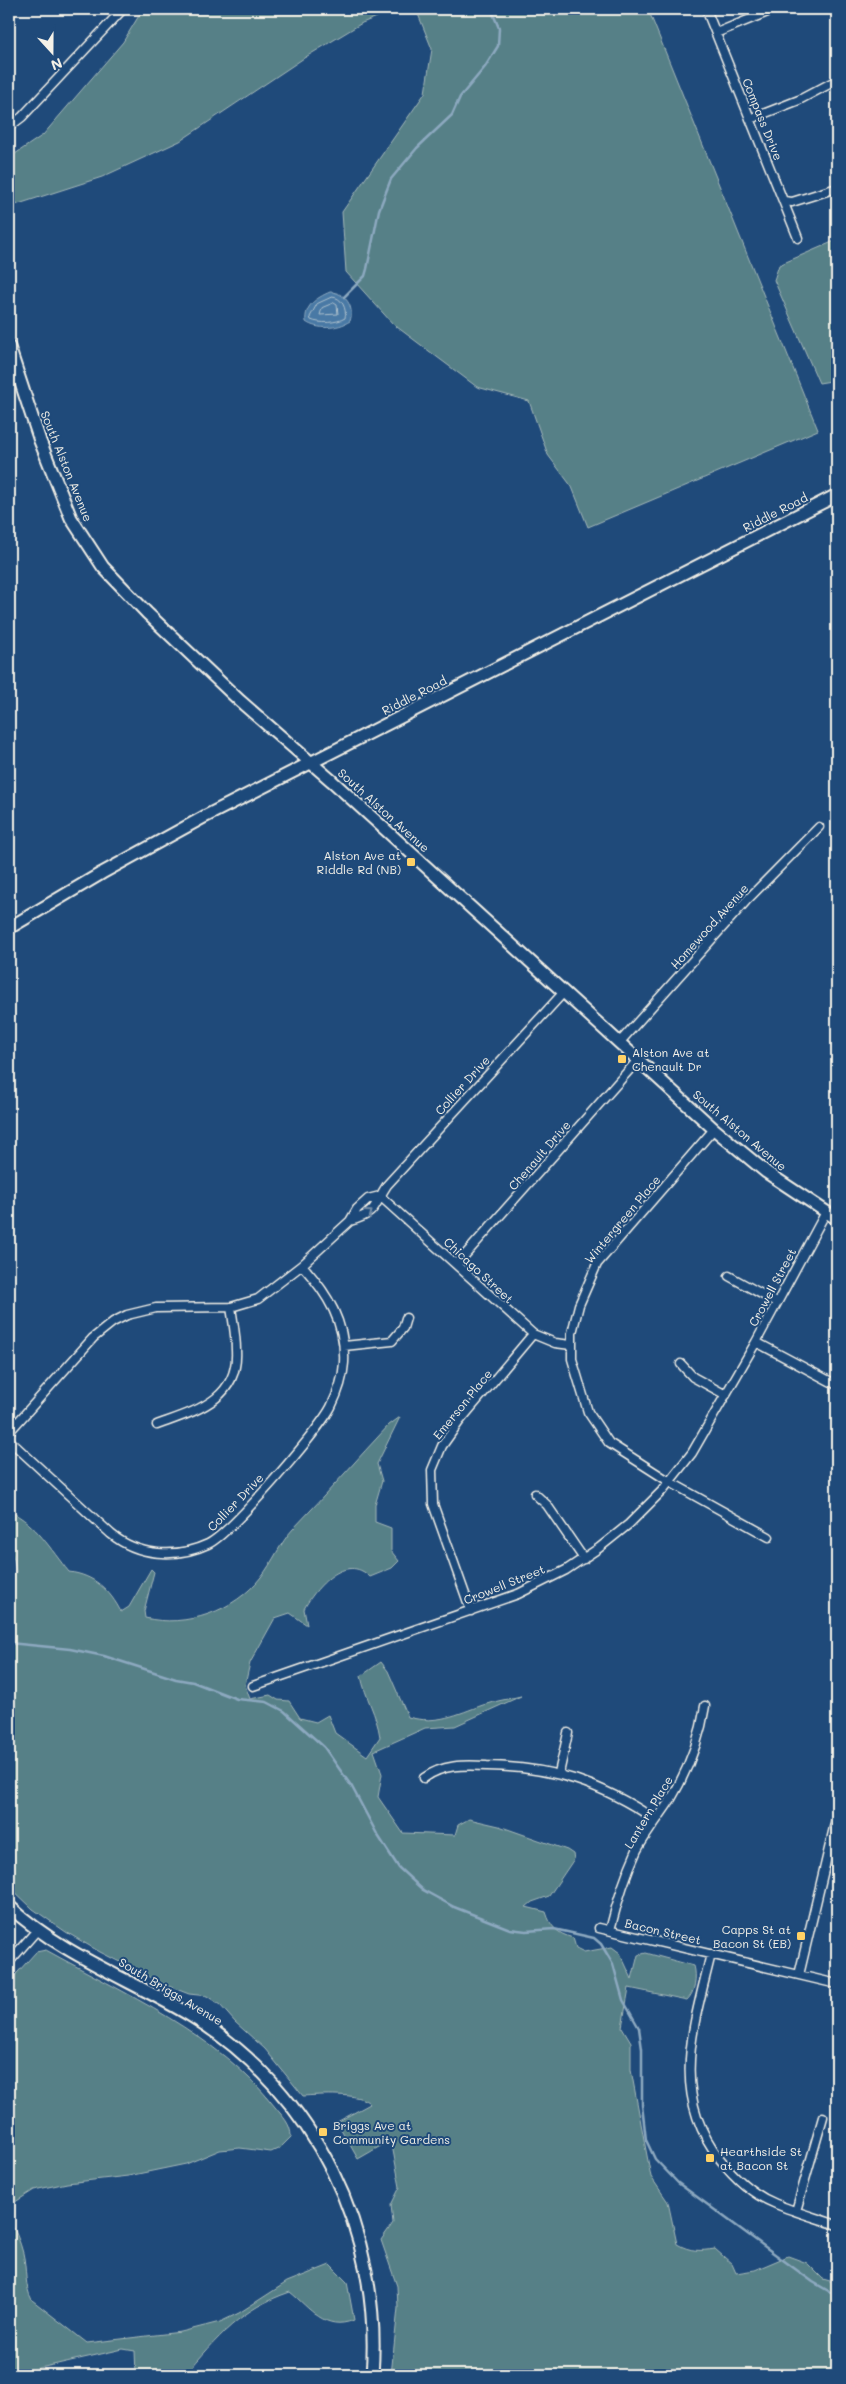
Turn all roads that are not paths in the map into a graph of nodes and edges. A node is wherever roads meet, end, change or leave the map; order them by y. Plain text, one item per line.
1 (123, 9) edge
2 (706, 9) edge
3 (775, 9) edge
4 (716, 33) junction
5 (837, 80) edge
6 (750, 119) junction
7 (9, 127) edge
8 (837, 188) edge
9 (784, 201) junction
10 (798, 238) dead end
11 (9, 347) edge
12 (837, 495) edge
13 (310, 763) junction
14 (819, 827) dead end
15 (9, 928) edge
16 (564, 992) junction
17 (619, 1043) junction
18 (638, 1060) junction
19 (714, 1129) junction
20 (380, 1196) junction
21 (826, 1212) junction
22 (837, 1219) edge
23 (457, 1264) junction
24 (302, 1265) junction
25 (729, 1276) dead end
26 (776, 1302) junction
27 (231, 1308) junction
28 (406, 1318) dead end
29 (533, 1334) junction
30 (756, 1342) junction
31 (571, 1345) junction
32 (344, 1346) junction
33 (681, 1364) dead end
34 (837, 1385) edge
35 (726, 1395) junction
36 (157, 1424) dead end
37 (9, 1432) edge
38 (9, 1440) edge
39 (670, 1482) junction
40 (535, 1494) dead end
41 (769, 1537) dead end
42 (584, 1559) junction
43 (471, 1611) junction
44 (253, 1686) dead end
45 (705, 1706) dead end
46 (568, 1733) dead end
47 (559, 1773) junction
48 (424, 1778) dead end
49 (837, 1815) edge
50 (656, 1820) junction
51 (9, 1906) edge
52 (599, 1928) dead end
53 (38, 1929) junction
54 (610, 1930) junction
55 (711, 1954) junction
56 (9, 1962) edge
57 (799, 1975) junction
58 (837, 1984) edge
59 (823, 2116) dead end
60 (796, 2211) junction
61 (837, 2224) edge
62 (372, 2375) edge

1 - 7 street
2 - 4 street, Compass Drive
3 - 4 street
4 - 6 street, Compass Drive
5 - 6 street
6 - 9 street, Compass Drive
8 - 9 street
9 - 10 street, Compass Drive
11 - 13 street, South Alston Avenue
12 - 13 street, Riddle Road
13 - 15 street, Riddle Road
13 - 16 street, South Alston Avenue
14 - 17 street, Homewood Avenue
16 - 17 street, South Alston Avenue
16 - 20 street, Collier Drive
17 - 18 street, South Alston Avenue
18 - 19 street, South Alston Avenue
18 - 23 street, Chenault Drive
19 - 21 street, South Alston Avenue
19 - 31 street, Wintergreen Place
20 - 23 street, Chicago Street
20 - 24 street, Collier Drive
21 - 22 street, South Alston Avenue
21 - 26 street, Crowell Street
23 - 29 street, Chicago Street
24 - 27 street, Collier Drive
24 - 32 street, Collier Drive
25 - 26 street
26 - 30 street, Crowell Street
27 - 36 street
27 - 37 street, Collier Drive
28 - 32 street
29 - 31 street, Chicago Street
29 - 43 street, Emerson Place
30 - 34 street
30 - 35 street, Crowell Street
31 - 39 street, Wintergreen Place
32 - 38 street, Collier Drive
33 - 35 street
35 - 39 street, Crowell Street
39 - 41 street, Wintergreen Place
39 - 42 street, Crowell Street
40 - 42 street
42 - 43 street, Crowell Street
43 - 44 street, Crowell Street
45 - 50 street, Lantern Place
46 - 47 street
47 - 48 street
47 - 50 street
49 - 57 street
50 - 54 street, Lantern Place
51 - 53 street, South Briggs Avenue
52 - 54 street, Bacon Street
53 - 56 street
53 - 62 street, South Briggs Avenue
54 - 55 street, Bacon Street
55 - 57 street, Bacon Street
55 - 60 street
57 - 58 street, Bacon Street
59 - 60 street
60 - 61 street

